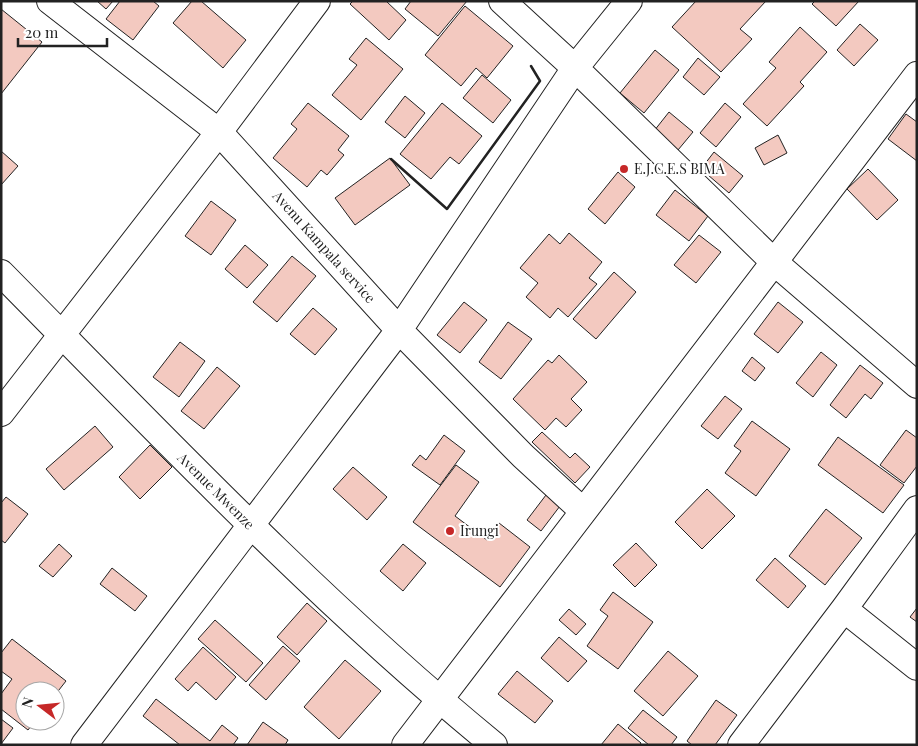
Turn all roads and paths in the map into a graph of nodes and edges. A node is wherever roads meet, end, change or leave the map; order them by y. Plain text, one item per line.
1 (50, 1) edge
2 (317, 1) edge
3 (502, 1) edge
4 (629, 1) edge
5 (575, 68) junction
6 (917, 75) edge
7 (219, 132) junction
8 (774, 262) junction
9 (1, 273) edge
10 (398, 330) junction
11 (62, 334) junction
12 (917, 385) edge
13 (1, 413) edge
14 (917, 509) edge
15 (583, 511) junction
16 (250, 525) junction
17 (844, 609) junction
18 (917, 666) edge
19 (440, 700) junction
20 (84, 745) edge
21 (405, 745) edge
22 (494, 745) edge
23 (741, 745) edge

1 - 7 street, Avenu Kampala service
2 - 7 street
3 - 5 street
4 - 5 street
5 - 8 street
5 - 10 street
6 - 8 street
7 - 10 street, Avenu Kampala service
7 - 11 street
8 - 12 street
8 - 15 street
9 - 11 street, Avenue Mwenze
10 - 15 street, Avenu Kampala service
10 - 16 street
11 - 13 street
11 - 16 street, Avenue Mwenze
14 - 17 street
15 - 19 street
16 - 19 street, Avenue Mwenze
16 - 20 street
17 - 18 street
17 - 23 street
19 - 21 street
19 - 22 street, Avenue Mwenze

